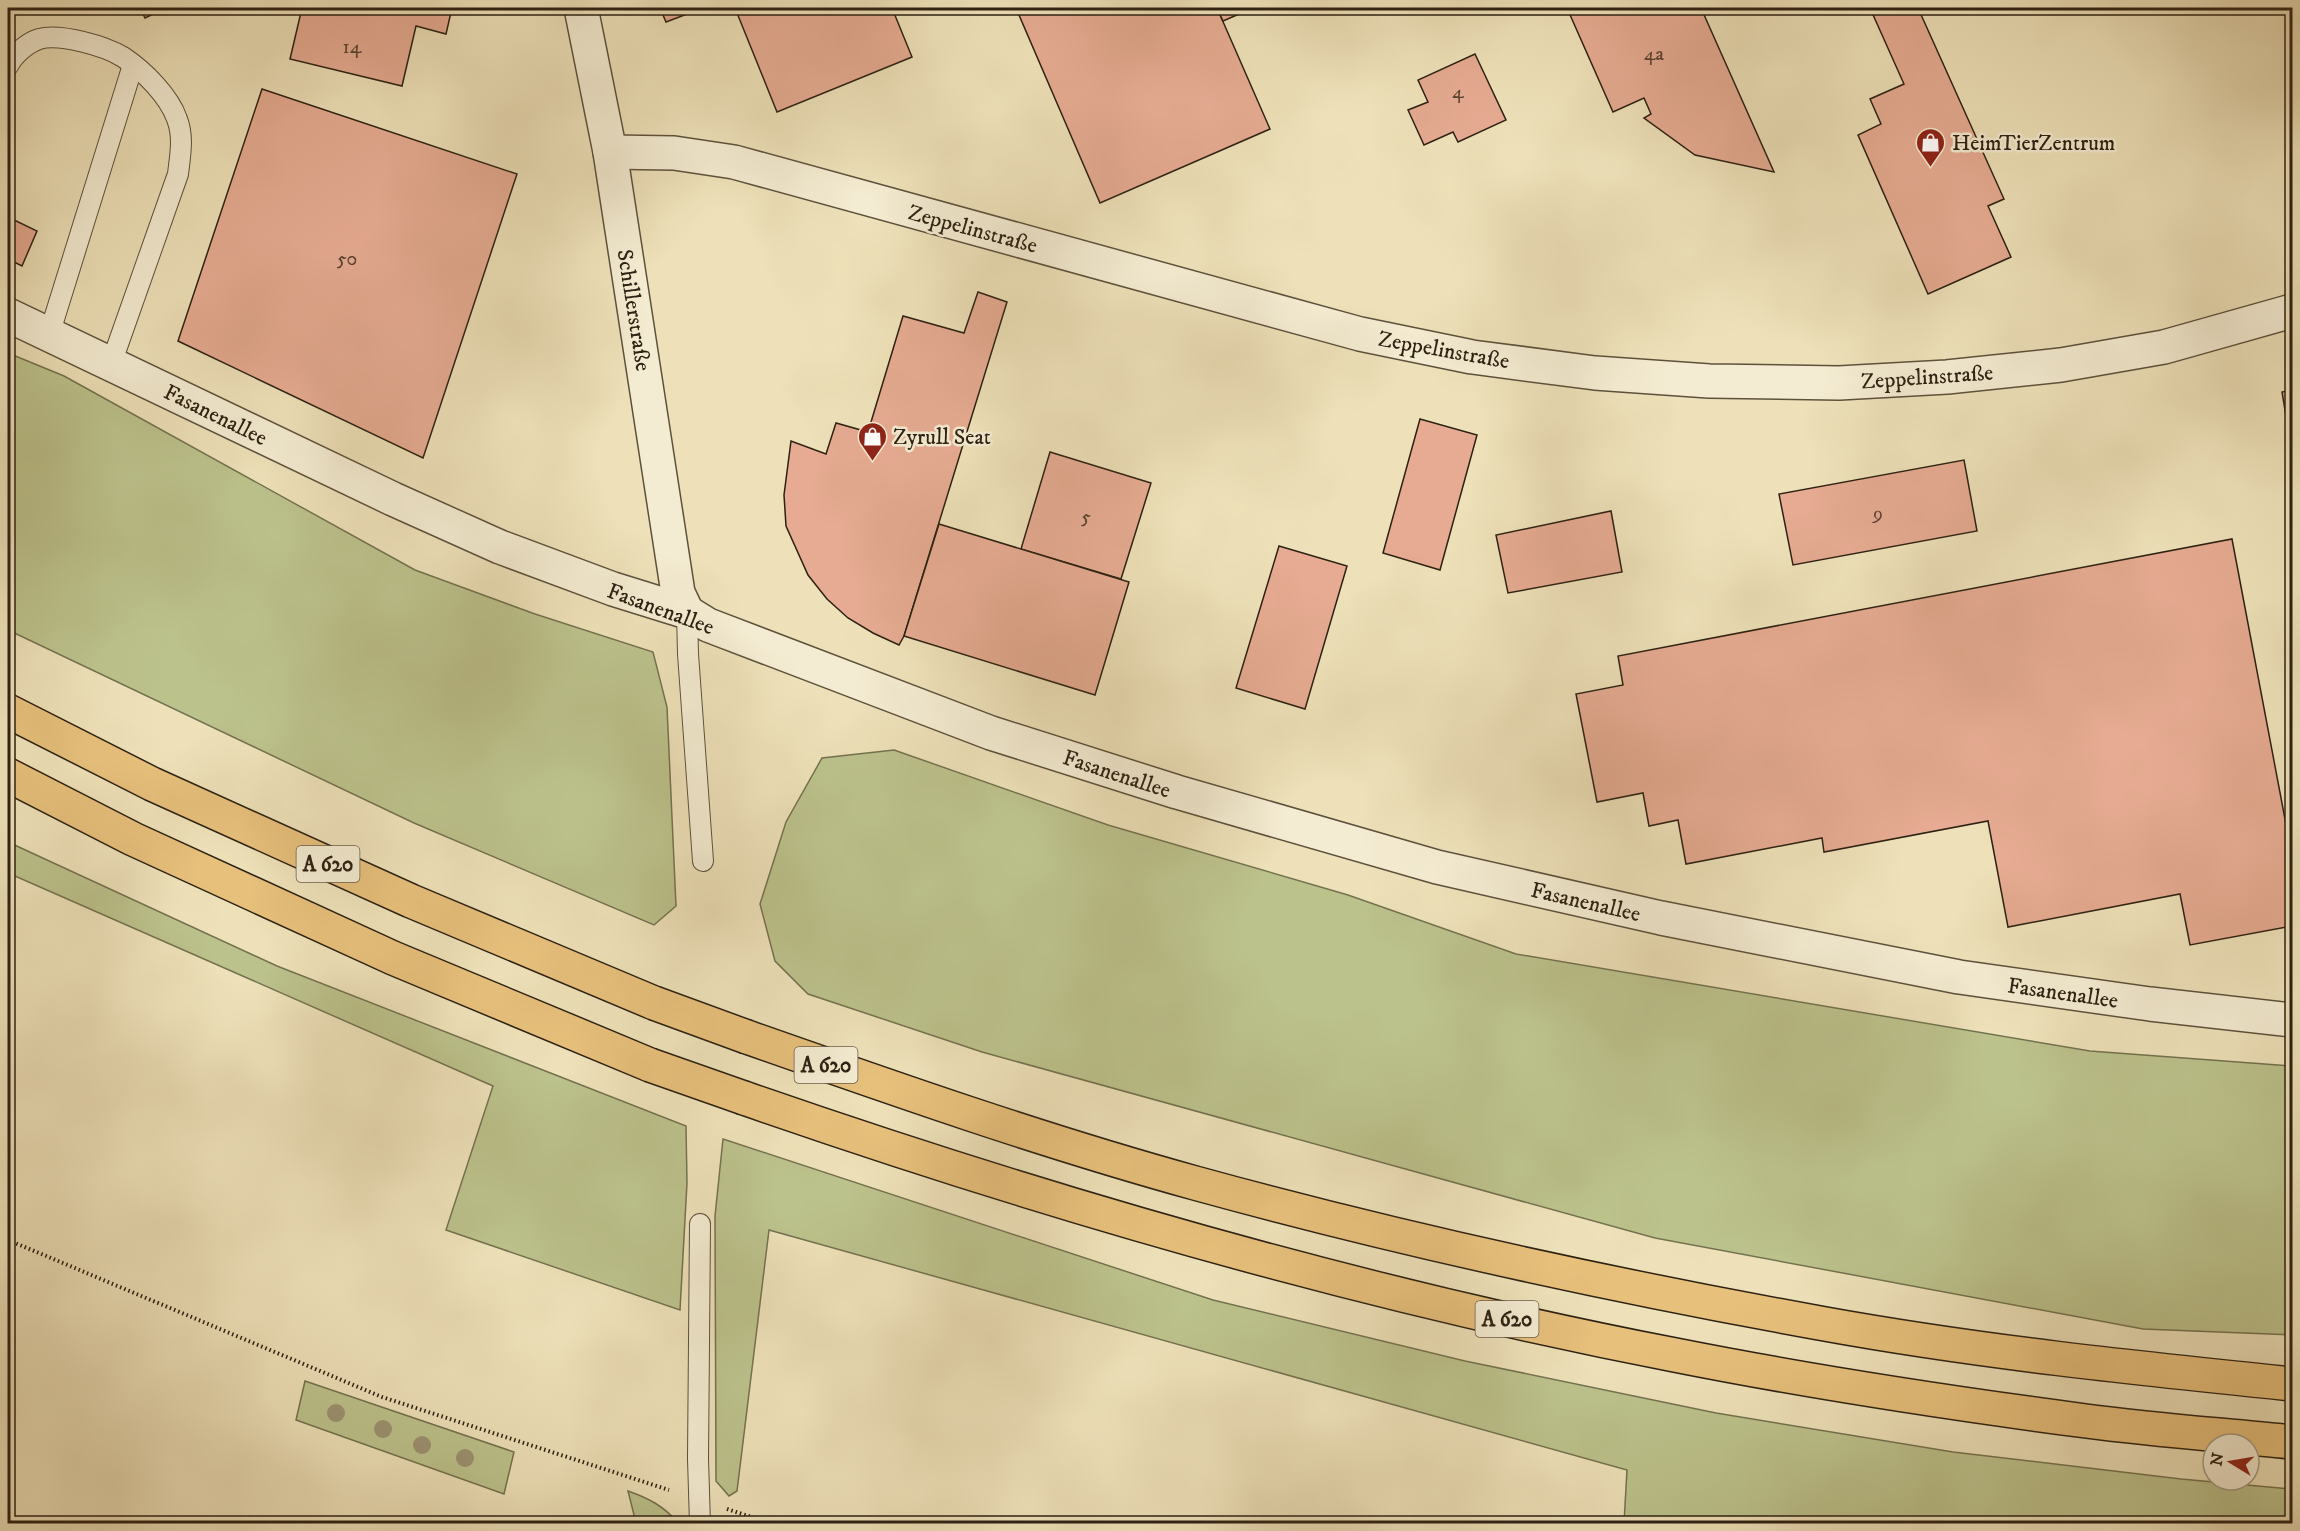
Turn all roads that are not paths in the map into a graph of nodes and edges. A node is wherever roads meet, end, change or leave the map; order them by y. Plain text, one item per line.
1 (581, 8) edge
2 (133, 65) junction
3 (8, 66) edge
4 (610, 152) junction
5 (2292, 311) edge
6 (8, 315) edge
7 (49, 335) junction
8 (111, 364) junction
9 (687, 612) junction
10 (8, 711) edge
11 (8, 776) edge
12 (702, 861) dead end
13 (2292, 1020) edge
14 (700, 1224) dead end
15 (2292, 1384) edge
16 (2292, 1442) edge
17 (700, 1524) edge

1 - 4 street, Schillerstraße
2 - 3 lane
2 - 7 lane
2 - 8 lane
4 - 5 street, Zeppelinstraße
4 - 9 street, Schillerstraße
6 - 7 street, Fasanenallee
7 - 8 street, Fasanenallee
8 - 9 street, Fasanenallee
9 - 12 lane
9 - 13 street, Fasanenallee
10 - 15 highway, A 620, bridge
11 - 16 highway, A 620, bridge
14 - 17 lane

